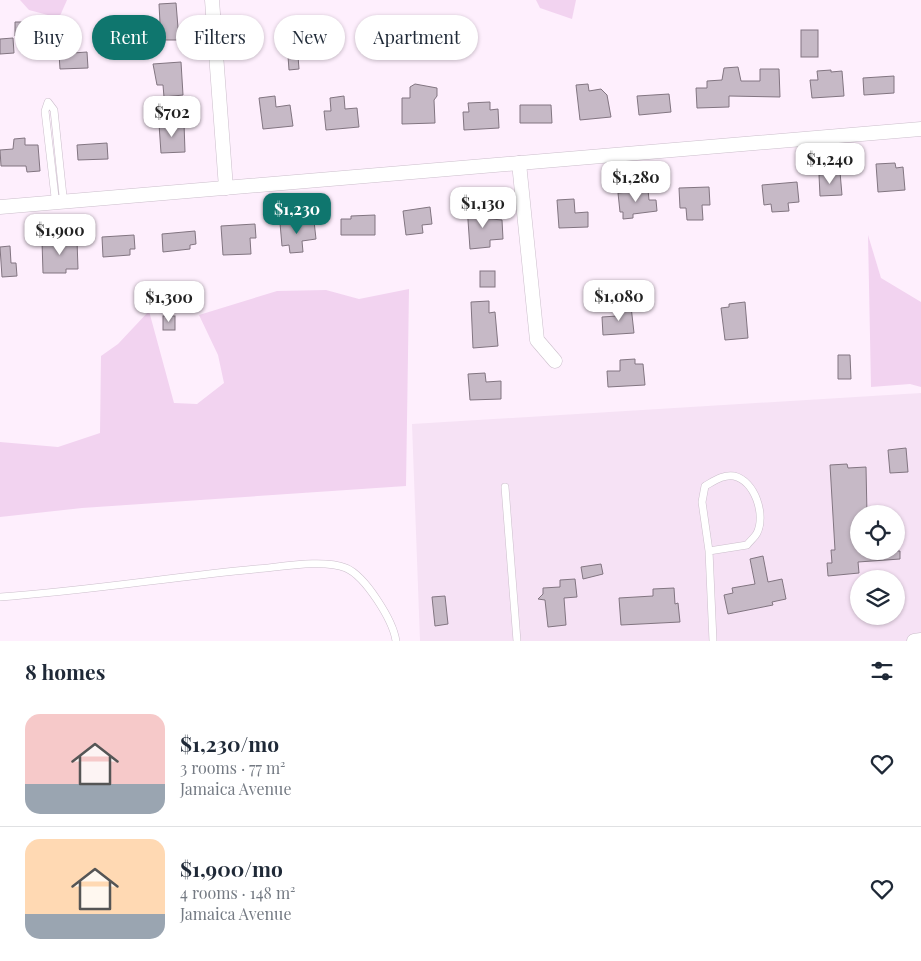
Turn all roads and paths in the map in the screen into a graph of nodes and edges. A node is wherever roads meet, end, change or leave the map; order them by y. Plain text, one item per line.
1 (212, 0) edge
2 (921, 130) edge
3 (518, 163) junction
4 (226, 188) junction
5 (59, 202) junction
6 (0, 207) edge
7 (555, 361) dead end
8 (504, 487) dead end
9 (709, 551) junction
10 (0, 597) edge
11 (921, 640) edge
12 (396, 641) edge
13 (517, 641) edge
14 (713, 641) edge
15 (914, 641) edge

1 - 4 street
2 - 3 street
3 - 4 street
3 - 7 street
4 - 5 street
5 - 5 lane
5 - 6 street
8 - 13 lane
9 - 9 lane
9 - 14 lane
10 - 12 lane
11 - 15 street

